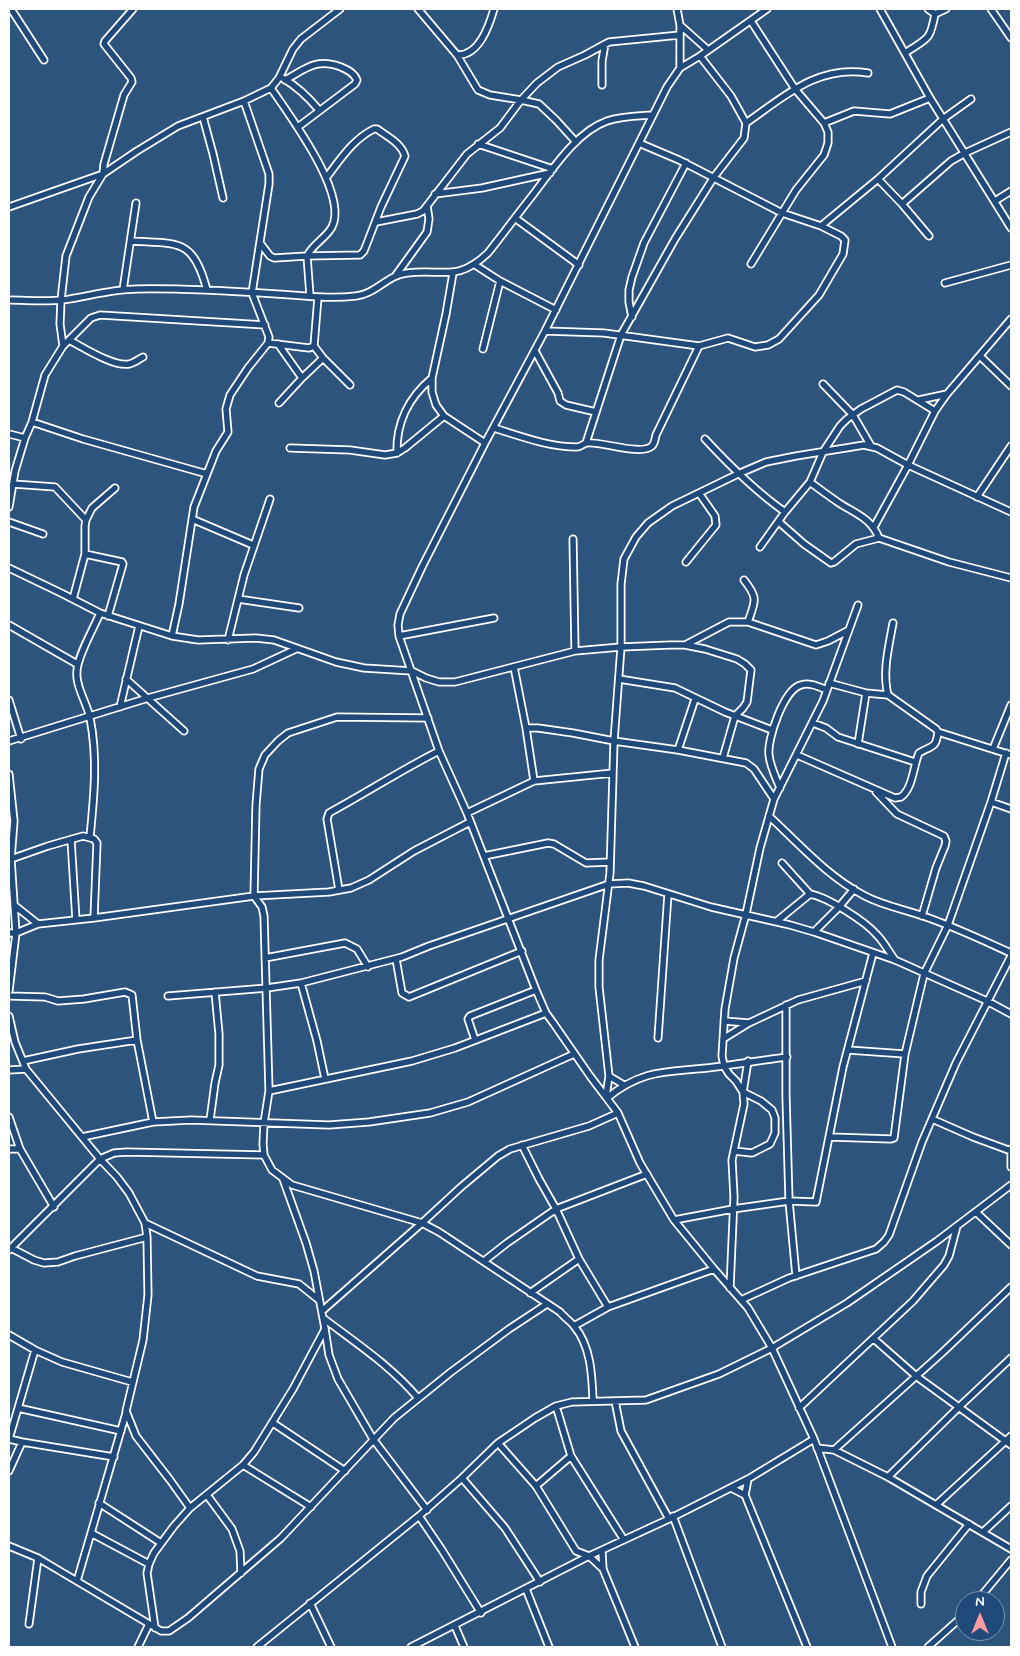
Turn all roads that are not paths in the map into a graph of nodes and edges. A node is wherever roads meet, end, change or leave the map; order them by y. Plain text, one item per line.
1 (11, 9) edge
2 (133, 9) edge
3 (340, 9) edge
4 (418, 9) edge
5 (494, 9) edge
6 (677, 9) edge
7 (768, 9) edge
8 (880, 9) edge
9 (928, 9) edge
10 (946, 9) edge
11 (991, 9) edge
12 (935, 14) junction
13 (751, 21) junction
14 (680, 25) junction
15 (680, 35) junction
16 (1011, 38) edge
17 (605, 44) junction
18 (708, 50) junction
19 (905, 53) junction
20 (458, 55) junction
21 (700, 56) junction
22 (44, 60) dead end
23 (680, 68) junction
24 (868, 73) dead end
25 (282, 79) junction
26 (602, 84) dead end
27 (271, 88) junction
28 (795, 89) junction
29 (930, 98) junction
30 (970, 99) dead end
31 (521, 100) junction
32 (244, 101) junction
33 (319, 110) junction
34 (652, 115) junction
35 (203, 117) junction
36 (943, 119) junction
37 (746, 123) junction
38 (824, 123) junction
39 (298, 127) junction
40 (1011, 132) edge
41 (576, 142) junction
42 (639, 143) junction
43 (478, 144) junction
44 (965, 153) junction
45 (686, 163) junction
46 (552, 171) junction
47 (103, 174) junction
48 (714, 177) junction
49 (326, 178) junction
50 (878, 179) junction
51 (1011, 191) edge
52 (435, 194) junction
53 (223, 198) dead end
54 (995, 201) junction
55 (136, 203) dead end
56 (902, 204) junction
57 (427, 206) junction
58 (9, 207) edge
59 (782, 213) junction
60 (515, 218) junction
61 (376, 222) junction
62 (821, 226) junction
63 (1011, 228) edge
64 (929, 236) dead end
65 (130, 241) junction
66 (260, 243) junction
67 (307, 256) junction
68 (751, 264) dead end
69 (475, 265) junction
70 (579, 265) junction
71 (1011, 265) edge
72 (453, 273) junction
73 (396, 275) junction
74 (500, 281) junction
75 (945, 283) dead end
76 (123, 290) junction
77 (207, 290) junction
78 (252, 292) junction
79 (310, 296) junction
80 (318, 297) junction
81 (9, 300) edge
82 (61, 300) junction
83 (556, 310) junction
84 (632, 317) junction
85 (1011, 320) edge
86 (265, 325) junction
87 (545, 331) junction
88 (621, 335) junction
89 (69, 340) junction
90 (268, 343) junction
91 (278, 344) junction
92 (63, 346) junction
93 (314, 346) junction
94 (699, 346) junction
95 (483, 350) dead end
96 (535, 351) junction
97 (980, 356) junction
98 (143, 357) dead end
99 (323, 358) junction
100 (302, 378) junction
101 (432, 378) junction
102 (823, 384) dead end
103 (350, 385) dead end
104 (1011, 386) edge
105 (948, 394) junction
106 (919, 400) junction
107 (279, 403) dead end
108 (935, 411) junction
109 (596, 412) junction
110 (853, 415) junction
111 (444, 416) junction
112 (32, 422) junction
113 (494, 428) junction
114 (9, 434) edge
115 (25, 438) junction
116 (704, 439) dead end
117 (485, 443) junction
118 (586, 443) junction
119 (1011, 444) edge
120 (871, 446) junction
121 (290, 448) dead end
122 (823, 452) junction
123 (397, 453) junction
124 (908, 465) junction
125 (207, 474) junction
126 (738, 474) junction
127 (810, 482) junction
128 (13, 484) junction
129 (115, 488) dead end
130 (699, 492) junction
131 (977, 497) junction
132 (270, 499) dead end
133 (9, 507) edge
134 (785, 512) junction
135 (1011, 512) edge
136 (192, 519) junction
137 (86, 520) junction
138 (9, 522) edge
139 (779, 522) junction
140 (874, 527) junction
141 (43, 534) dead end
142 (879, 538) junction
143 (572, 539) dead end
144 (253, 545) junction
145 (760, 548) dead end
146 (86, 554) junction
147 (686, 562) dead end
148 (9, 568) edge
149 (1011, 578) edge
150 (744, 580) dead end
151 (72, 599) junction
152 (238, 599) junction
153 (858, 605) dead end
154 (299, 608) dead end
155 (100, 613) junction
156 (108, 616) junction
157 (494, 618) dead end
158 (748, 622) junction
159 (893, 622) dead end
160 (9, 625) edge
161 (139, 626) junction
162 (849, 630) junction
163 (172, 636) junction
164 (399, 636) junction
165 (228, 640) junction
166 (685, 645) junction
167 (621, 647) junction
168 (296, 649) junction
169 (575, 651) junction
170 (77, 664) junction
171 (514, 667) junction
172 (412, 670) junction
173 (619, 678) junction
174 (126, 679) junction
175 (828, 686) junction
176 (866, 693) junction
177 (888, 696) junction
178 (148, 698) junction
179 (696, 699) junction
180 (9, 700) edge
181 (1011, 705) edge
182 (10, 707) edge
183 (120, 707) junction
184 (735, 716) junction
185 (90, 717) junction
186 (428, 718) junction
187 (813, 723) junction
188 (526, 728) junction
189 (772, 730) junction
190 (184, 731) dead end
191 (938, 732) junction
192 (21, 739) junction
193 (9, 741) edge
194 (614, 741) junction
195 (858, 744) junction
196 (993, 749) junction
197 (678, 750) junction
198 (439, 751) junction
199 (1008, 754) edge
200 (797, 755) junction
201 (723, 758) junction
202 (915, 762) junction
203 (613, 773) junction
204 (9, 774) edge
205 (534, 781) junction
206 (780, 788) junction
207 (875, 790) junction
208 (774, 799) junction
209 (991, 802) junction
210 (1011, 809) edge
211 (467, 813) junction
212 (769, 816) junction
213 (470, 822) junction
214 (90, 838) junction
215 (71, 840) junction
216 (484, 856) junction
217 (11, 859) junction
218 (610, 862) junction
219 (782, 862) dead end
220 (609, 884) junction
221 (854, 889) junction
222 (339, 890) junction
223 (668, 894) junction
224 (810, 894) junction
225 (254, 896) junction
226 (14, 905) junction
227 (839, 907) junction
228 (746, 914) junction
229 (922, 916) junction
230 (94, 918) junction
231 (508, 918) junction
232 (76, 920) junction
233 (776, 922) junction
234 (38, 924) junction
235 (948, 925) junction
236 (814, 932) junction
237 (9, 933) edge
238 (16, 933) junction
239 (522, 951) junction
240 (873, 953) junction
241 (1011, 955) edge
242 (265, 958) junction
243 (396, 959) junction
244 (895, 960) junction
245 (10, 961) edge
246 (368, 967) junction
247 (924, 974) junction
248 (866, 981) junction
249 (301, 983) junction
250 (266, 988) junction
251 (536, 990) junction
252 (9, 991) edge
253 (215, 992) junction
254 (9, 996) edge
255 (168, 996) dead end
256 (987, 1001) junction
257 (786, 1005) junction
258 (546, 1012) junction
259 (1011, 1014) edge
260 (9, 1016) edge
261 (724, 1020) junction
262 (749, 1023) junction
263 (658, 1038) dead end
264 (722, 1039) junction
265 (137, 1040) junction
266 (475, 1040) junction
267 (848, 1050) junction
268 (574, 1054) junction
269 (904, 1054) junction
270 (787, 1057) junction
271 (23, 1061) junction
272 (748, 1061) junction
273 (724, 1066) junction
274 (26, 1069) junction
275 (9, 1070) edge
276 (609, 1076) junction
277 (325, 1079) junction
278 (624, 1085) junction
279 (269, 1091) junction
280 (743, 1092) junction
281 (607, 1097) junction
282 (618, 1113) junction
283 (9, 1117) edge
284 (932, 1119) junction
285 (210, 1120) junction
286 (153, 1122) junction
287 (264, 1123) junction
288 (82, 1137) junction
289 (830, 1137) junction
290 (522, 1145) junction
291 (9, 1149) edge
292 (20, 1149) junction
293 (734, 1150) junction
294 (1011, 1150) edge
295 (264, 1155) junction
296 (100, 1159) junction
297 (1011, 1167) edge
298 (647, 1174) junction
299 (283, 1179) junction
300 (1010, 1188) edge
301 (789, 1202) junction
302 (54, 1207) junction
303 (556, 1209) junction
304 (733, 1209) junction
305 (976, 1212) junction
306 (674, 1220) junction
307 (145, 1223) junction
308 (422, 1223) junction
309 (956, 1226) junction
310 (147, 1237) junction
311 (1011, 1245) edge
312 (10, 1249) edge
313 (579, 1259) junction
314 (484, 1261) junction
315 (714, 1269) junction
316 (796, 1276) junction
317 (1011, 1287) edge
318 (730, 1288) junction
319 (530, 1294) junction
320 (740, 1300) junction
321 (319, 1301) junction
322 (547, 1304) junction
323 (608, 1308) junction
324 (322, 1311) junction
325 (323, 1318) junction
326 (574, 1326) junction
327 (326, 1329) junction
328 (9, 1335) edge
329 (874, 1339) junction
330 (772, 1348) junction
331 (35, 1350) junction
332 (1011, 1358) edge
333 (916, 1376) junction
334 (132, 1382) junction
335 (418, 1398) junction
336 (593, 1400) junction
337 (615, 1401) junction
338 (556, 1406) junction
339 (959, 1407) junction
340 (18, 1408) junction
341 (799, 1408) junction
342 (126, 1411) junction
343 (273, 1423) junction
344 (121, 1431) junction
345 (1011, 1436) edge
346 (374, 1438) junction
347 (9, 1439) edge
348 (814, 1439) junction
349 (22, 1442) junction
350 (498, 1443) junction
351 (1009, 1443) edge
352 (817, 1448) junction
353 (834, 1450) junction
354 (572, 1456) junction
355 (114, 1457) junction
356 (243, 1464) junction
357 (345, 1471) junction
358 (9, 1472) edge
359 (888, 1477) junction
360 (462, 1478) junction
361 (748, 1479) junction
362 (536, 1486) junction
363 (731, 1488) junction
364 (207, 1495) junction
365 (745, 1495) junction
366 (99, 1504) junction
367 (936, 1505) junction
368 (1011, 1506) edge
369 (311, 1507) junction
370 (190, 1508) junction
371 (426, 1510) junction
372 (419, 1516) junction
373 (671, 1518) junction
374 (969, 1524) junction
375 (983, 1532) junction
376 (91, 1533) junction
377 (624, 1540) junction
378 (161, 1543) junction
379 (9, 1546) edge
380 (1011, 1549) edge
381 (576, 1551) junction
382 (602, 1551) junction
383 (590, 1556) junction
384 (38, 1558) junction
385 (1011, 1560) edge
386 (149, 1564) junction
387 (574, 1564) junction
388 (603, 1569) junction
389 (241, 1573) junction
390 (77, 1581) junction
391 (540, 1582) junction
392 (526, 1589) junction
393 (985, 1591) edge
394 (310, 1603) junction
395 (921, 1604) dead end
396 (481, 1613) junction
397 (955, 1623) edge
398 (29, 1624) dead end
399 (149, 1624) junction
400 (455, 1626) junction
401 (155, 1628) junction
402 (138, 1647) edge
403 (256, 1647) edge
404 (331, 1647) edge
405 (411, 1647) edge
406 (464, 1647) edge
407 (549, 1647) edge
408 (635, 1647) edge
409 (722, 1647) edge
410 (807, 1647) edge
411 (892, 1647) edge
412 (928, 1647) edge

1 - 22 street
2 - 47 street
3 - 25 street
4 - 20 street
5 - 20 street
6 - 14 street
7 - 13 street
8 - 19 street
9 - 12 street
10 - 12 street
11 - 16 street
12 - 19 street
13 - 18 street
13 - 28 street
14 - 15 street
14 - 18 street
15 - 17 street
15 - 23 street
17 - 26 street
17 - 31 street
18 - 21 street
19 - 29 street
20 - 31 street
21 - 23 street
21 - 37 street
23 - 34 street
24 - 28 street
25 - 27 street
25 - 33 street
25 - 33 street
27 - 32 street
27 - 39 street
28 - 37 street
28 - 38 street
29 - 36 street
29 - 38 street
30 - 36 street
31 - 41 street
31 - 43 street
32 - 35 street
32 - 66 street
33 - 39 street
34 - 41 street
34 - 42 street
35 - 47 street
35 - 53 street
36 - 44 street
36 - 50 street
37 - 48 street
38 - 59 street
39 - 49 street
40 - 44 street
41 - 46 street
42 - 45 street
42 - 70 street
43 - 46 street
43 - 52 street
44 - 54 street
44 - 56 street
45 - 48 street
45 - 84 street
46 - 52 street
46 - 60 street
47 - 58 street
47 - 82 street
48 - 59 street
48 - 84 street
49 - 61 street
49 - 67 street
50 - 56 street
50 - 62 street
51 - 54 street
52 - 57 street
54 - 63 street
55 - 65 street
56 - 64 street
57 - 61 street
57 - 73 street
59 - 62 street
59 - 68 street
60 - 69 street
60 - 70 street
61 - 67 street
62 - 94 street
65 - 76 street
65 - 77 street
66 - 67 street
66 - 78 street
67 - 79 street
69 - 72 street
69 - 74 street
70 - 83 street
71 - 75 street
72 - 73 street
72 - 101 street
73 - 80 street
74 - 83 street
74 - 95 street
76 - 77 street
76 - 82 street
77 - 78 street
78 - 79 street
78 - 86 street
79 - 80 street
80 - 93 street
81 - 82 street
82 - 92 street
83 - 87 street
84 - 88 street
85 - 97 street
86 - 89 street
86 - 90 street
87 - 88 street
87 - 96 street
88 - 94 street
88 - 109 street
89 - 92 street
89 - 98 street
90 - 91 street
90 - 125 street
91 - 93 street
91 - 100 street
92 - 112 street
93 - 99 street
94 - 118 street
96 - 109 street
96 - 113 street
97 - 104 street
97 - 105 street
99 - 100 street
99 - 103 street
100 - 107 street
101 - 111 street
101 - 123 street
102 - 110 street
105 - 106 street
105 - 108 street
106 - 108 street
106 - 110 street
108 - 124 street
109 - 118 street
110 - 120 street
110 - 122 street
111 - 117 street
111 - 123 street
112 - 115 street
112 - 125 street
113 - 117 street
113 - 118 street
114 - 115 street
115 - 128 street
116 - 126 street
117 - 164 street
119 - 131 street
120 - 122 street
120 - 124 street
121 - 123 street
122 - 126 street
122 - 127 street
124 - 131 street
124 - 140 street
125 - 136 street
126 - 130 street
126 - 134 street
127 - 134 street
127 - 140 street
128 - 133 street
128 - 137 street
129 - 137 street
130 - 147 street
130 - 167 street
131 - 135 street
132 - 144 street
134 - 139 street
136 - 144 street
136 - 163 street
137 - 146 street
138 - 141 street
139 - 142 street
139 - 145 street
140 - 142 street
142 - 149 street
143 - 169 street
144 - 152 street
146 - 151 street
146 - 156 street
148 - 151 street
150 - 158 street
151 - 155 street
152 - 154 street
152 - 165 street
153 - 162 street
155 - 156 street
155 - 170 street
156 - 161 street
157 - 164 street
158 - 162 street
158 - 166 street
159 - 177 street
160 - 170 street
161 - 163 street
161 - 174 street
162 - 175 street
163 - 165 street
164 - 172 street
165 - 168 street
166 - 167 street
166 - 184 street
167 - 169 street
167 - 173 street
168 - 172 street
168 - 178 street
169 - 171 street
170 - 185 street
171 - 172 street
171 - 188 street
172 - 186 street
173 - 179 street
173 - 194 street
174 - 178 street
174 - 183 street
175 - 176 street
175 - 187 street
175 - 189 street
176 - 177 street
176 - 195 street
177 - 191 street
178 - 183 street
178 - 190 street
179 - 184 street
179 - 197 street
180 - 182 street
181 - 196 street
182 - 192 street
183 - 185 street
184 - 189 street
184 - 201 street
185 - 192 street
185 - 214 street
186 - 198 street
186 - 225 street
187 - 195 street
187 - 200 street
188 - 194 street
188 - 205 street
189 - 206 street
191 - 196 street
191 - 202 street
192 - 193 street
194 - 197 street
194 - 203 street
195 - 202 street
196 - 199 street
197 - 201 street
198 - 211 street
198 - 222 street
199 - 209 street
200 - 206 street
200 - 207 street
201 - 208 street
202 - 207 street
203 - 205 street
203 - 218 street
204 - 217 street
205 - 211 street
206 - 208 street
207 - 229 street
208 - 212 street
209 - 210 street
209 - 235 street
211 - 213 street
212 - 221 street
212 - 228 street
213 - 216 street
213 - 222 street
214 - 215 street
214 - 230 street
215 - 217 street
215 - 232 street
216 - 218 street
216 - 231 street
217 - 226 street
218 - 220 street
219 - 224 street
220 - 223 street
220 - 231 street
220 - 276 street
221 - 227 street
221 - 229 street
222 - 225 street
223 - 228 street
223 - 263 street
224 - 227 street
224 - 233 street
225 - 230 street
225 - 242 street
226 - 234 street
226 - 238 street
227 - 236 street
227 - 244 street
228 - 233 street
228 - 261 street
229 - 235 street
230 - 232 street
231 - 239 street
231 - 243 street
232 - 234 street
233 - 236 street
234 - 238 street
235 - 241 street
235 - 247 street
236 - 240 street
237 - 238 street
238 - 245 street
239 - 243 street
239 - 251 street
240 - 244 street
240 - 248 street
241 - 256 street
242 - 246 street
242 - 250 street
243 - 246 street
244 - 247 street
245 - 252 street
246 - 249 street
247 - 256 street
247 - 269 street
248 - 257 street
248 - 267 street
249 - 250 street
249 - 277 street
250 - 253 street
250 - 279 street
251 - 258 street
251 - 266 street
253 - 255 street
253 - 285 street
254 - 265 street
256 - 259 street
256 - 284 street
257 - 262 street
257 - 270 street
258 - 266 street
258 - 268 street
260 - 271 street
261 - 262 street
261 - 264 street
262 - 264 street
264 - 273 street
265 - 271 street
265 - 286 street
266 - 277 street
267 - 269 street
267 - 289 street
268 - 281 street
268 - 287 street
269 - 289 street
270 - 272 street
270 - 301 street
271 - 274 street
272 - 273 street
272 - 280 street
273 - 278 street
273 - 280 street
274 - 275 street
274 - 288 street
276 - 278 street
276 - 281 street
277 - 279 street
278 - 281 street
279 - 287 street
280 - 293 street
280 - 293 street
281 - 282 street
282 - 290 street
282 - 298 street
283 - 292 street
284 - 294 street
284 - 316 street
285 - 286 street
285 - 287 street
286 - 288 street
287 - 295 street
288 - 296 street
289 - 301 street
290 - 303 street
290 - 308 street
291 - 292 street
292 - 302 street
293 - 304 street
294 - 297 street
295 - 296 street
295 - 299 street
296 - 302 street
296 - 307 street
298 - 303 street
298 - 306 street
299 - 308 street
299 - 321 street
300 - 305 street
301 - 304 street
301 - 316 street
302 - 312 street
303 - 313 street
303 - 314 street
304 - 306 street
304 - 318 street
305 - 309 street
305 - 311 street
306 - 315 street
307 - 310 street
307 - 321 street
308 - 314 street
308 - 324 street
309 - 329 street
309 - 330 street
310 - 312 street
310 - 334 street
313 - 319 street
313 - 323 street
314 - 319 street
315 - 318 street
315 - 323 street
316 - 320 street
317 - 333 street
318 - 320 street
319 - 322 street
320 - 330 street
321 - 324 street
322 - 326 street
322 - 335 street
323 - 326 street
324 - 325 street
325 - 327 street
325 - 335 street
326 - 336 street
327 - 343 street
327 - 346 street
328 - 331 street
329 - 333 street
329 - 341 street
330 - 337 street
330 - 341 street
331 - 334 street
331 - 340 street
332 - 339 street
333 - 339 street
333 - 353 street
334 - 342 street
335 - 346 street
336 - 337 street
336 - 338 street
337 - 373 street
338 - 350 street
338 - 354 street
339 - 351 street
339 - 359 street
340 - 344 street
340 - 347 street
341 - 348 street
342 - 344 street
342 - 370 street
343 - 356 street
343 - 357 street
344 - 355 street
345 - 351 street
346 - 357 street
346 - 371 street
347 - 349 street
348 - 352 street
348 - 361 street
349 - 355 street
349 - 358 street
350 - 360 street
350 - 362 street
351 - 367 street
352 - 353 street
352 - 411 street
353 - 359 street
354 - 362 street
354 - 377 street
355 - 366 street
356 - 364 street
356 - 369 street
357 - 369 street
359 - 367 street
360 - 371 street
360 - 391 street
361 - 363 street
361 - 365 street
362 - 381 street
363 - 365 street
363 - 373 street
364 - 370 street
364 - 389 street
365 - 410 street
366 - 376 street
366 - 378 street
367 - 374 street
368 - 375 street
369 - 389 street
370 - 378 street
371 - 372 street
372 - 394 street
372 - 396 street
373 - 377 street
373 - 409 street
374 - 375 street
374 - 395 street
375 - 380 street
376 - 386 street
376 - 390 street
377 - 382 street
378 - 386 street
379 - 384 street
381 - 383 street
381 - 387 street
382 - 383 street
382 - 388 street
383 - 387 street
383 - 388 street
384 - 390 street
384 - 398 street
385 - 393 street
386 - 401 street
387 - 391 street
388 - 408 street
389 - 401 street
390 - 399 street
391 - 392 street
392 - 396 street
392 - 407 street
394 - 403 street
394 - 404 street
396 - 400 street
397 - 412 street
399 - 401 street
399 - 402 street
400 - 405 street
400 - 406 street

